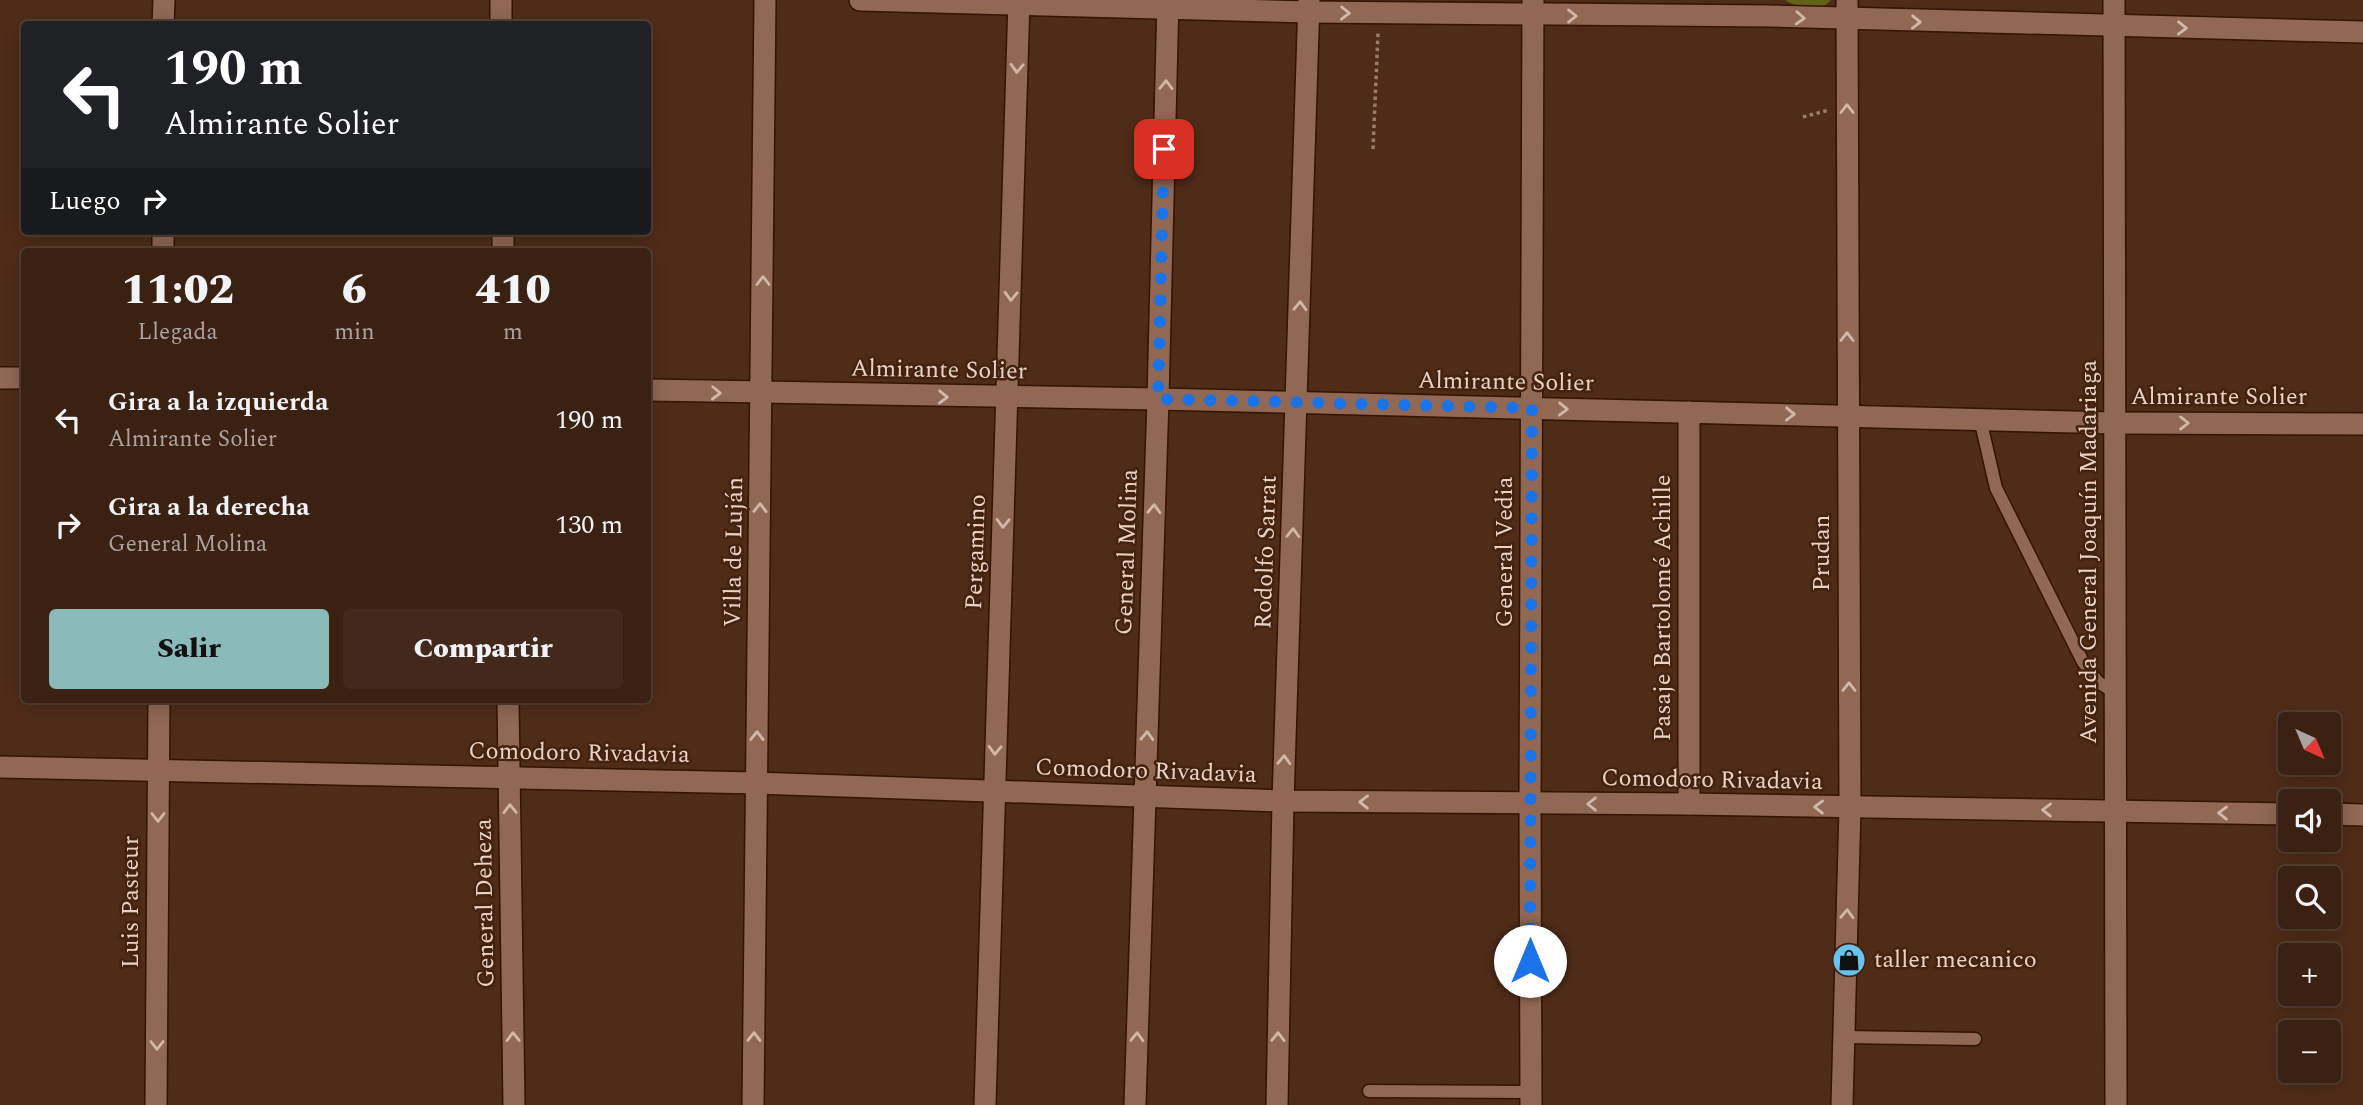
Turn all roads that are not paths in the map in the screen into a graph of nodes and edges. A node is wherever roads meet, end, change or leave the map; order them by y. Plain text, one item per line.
1 (164, 0) edge
2 (501, 0) edge
3 (765, 0) edge
4 (860, 0) edge
5 (2114, 0) edge
6 (1019, 2) edge
7 (1168, 5) edge
8 (1309, 6) edge
9 (1532, 8) edge
10 (1770, 8) edge
11 (1847, 10) edge
12 (163, 21) edge
13 (501, 21) edge
14 (2114, 27) junction
15 (2363, 32) edge
16 (0, 378) edge
17 (21, 378) edge
18 (651, 390) edge
19 (762, 394) junction
20 (1007, 398) junction
21 (1158, 399) junction
22 (1297, 404) junction
23 (1532, 408) junction
24 (1689, 412) junction
25 (1847, 415) junction
26 (1980, 419) junction
27 (2115, 423) junction
28 (2363, 424) edge
29 (2115, 692) junction
30 (159, 703) edge
31 (508, 703) edge
32 (0, 767) edge
33 (158, 772) junction
34 (509, 777) junction
35 (757, 783) junction
36 (993, 792) junction
37 (1144, 797) junction
38 (1283, 801) junction
39 (1530, 804) junction
40 (1689, 804) junction
41 (1850, 808) junction
42 (2115, 811) junction
43 (2278, 814) edge
44 (2341, 814) edge
45 (2363, 815) edge
46 (1844, 1037) junction
47 (1975, 1039) dead end
48 (1370, 1091) dead end
49 (1531, 1098) edge
50 (156, 1105) edge
51 (514, 1105) edge
52 (753, 1105) edge
53 (985, 1105) edge
54 (1135, 1105) edge
55 (1277, 1105) edge
56 (1842, 1105) edge
57 (2116, 1105) edge

1 - 12 street
2 - 13 street
19 -> 3 street, Villa de Luján
4 - 6 street
5 - 14 street, Avenida General Joaquín Madariaga
6 - 7 street
6 -> 20 street, Pergamino
7 - 8 street
21 -> 7 street, General Molina
8 -> 9 street
22 -> 8 street, Rodolfo Sarrat
9 -> 10 street
9 - 23 street, General Vedia
10 -> 11 street
11 -> 14 street
25 -> 11 street, Prudan
14 -> 15 street
14 - 27 street, Avenida General Joaquín Madariaga
16 - 17 street
18 -> 19 street, Almirante Solier
19 -> 20 street, Almirante Solier
35 -> 19 street, Villa de Luján
20 - 21 street, Almirante Solier
20 -> 36 street, Pergamino
21 - 22 street, Almirante Solier
37 -> 21 street, General Molina
22 - 23 street, Almirante Solier
38 -> 22 street, Rodolfo Sarrat
23 -> 24 street, Almirante Solier
23 - 39 street, General Vedia
24 -> 25 street, Almirante Solier
24 - 40 street, Pasaje Bartolomé Achille
25 - 26 street, Almirante Solier
41 -> 25 street, Prudan
26 - 27 street, Almirante Solier
26 - 29 lane
27 -> 28 street, Almirante Solier
27 - 29 street, Avenida General Joaquín Madariaga
29 - 42 street, Avenida General Joaquín Madariaga
30 - 33 street, Luis Pasteur
31 - 34 street, General Deheza
32 - 33 street, Comodoro Rivadavia
33 - 34 street, Comodoro Rivadavia
33 -> 50 street, Luis Pasteur
34 - 35 street, Comodoro Rivadavia
51 -> 34 street, General Deheza
35 - 36 street, Comodoro Rivadavia
52 -> 35 street, Villa de Luján
36 - 37 street, Comodoro Rivadavia
36 - 53 street, Pergamino
37 - 38 street, Comodoro Rivadavia
54 -> 37 street, General Molina
39 -> 38 street, Comodoro Rivadavia
55 -> 38 street, Rodolfo Sarrat
40 -> 39 street, Comodoro Rivadavia
39 - 49 street, General Vedia
41 -> 40 street, Comodoro Rivadavia
42 -> 41 street, Comodoro Rivadavia
46 -> 41 street, Prudan
43 -> 42 street, Comodoro Rivadavia
42 - 57 street, Avenida General Joaquín Madariaga
44 - 45 street
46 - 47 lane
46 - 56 street, Prudan
48 - 49 lane

